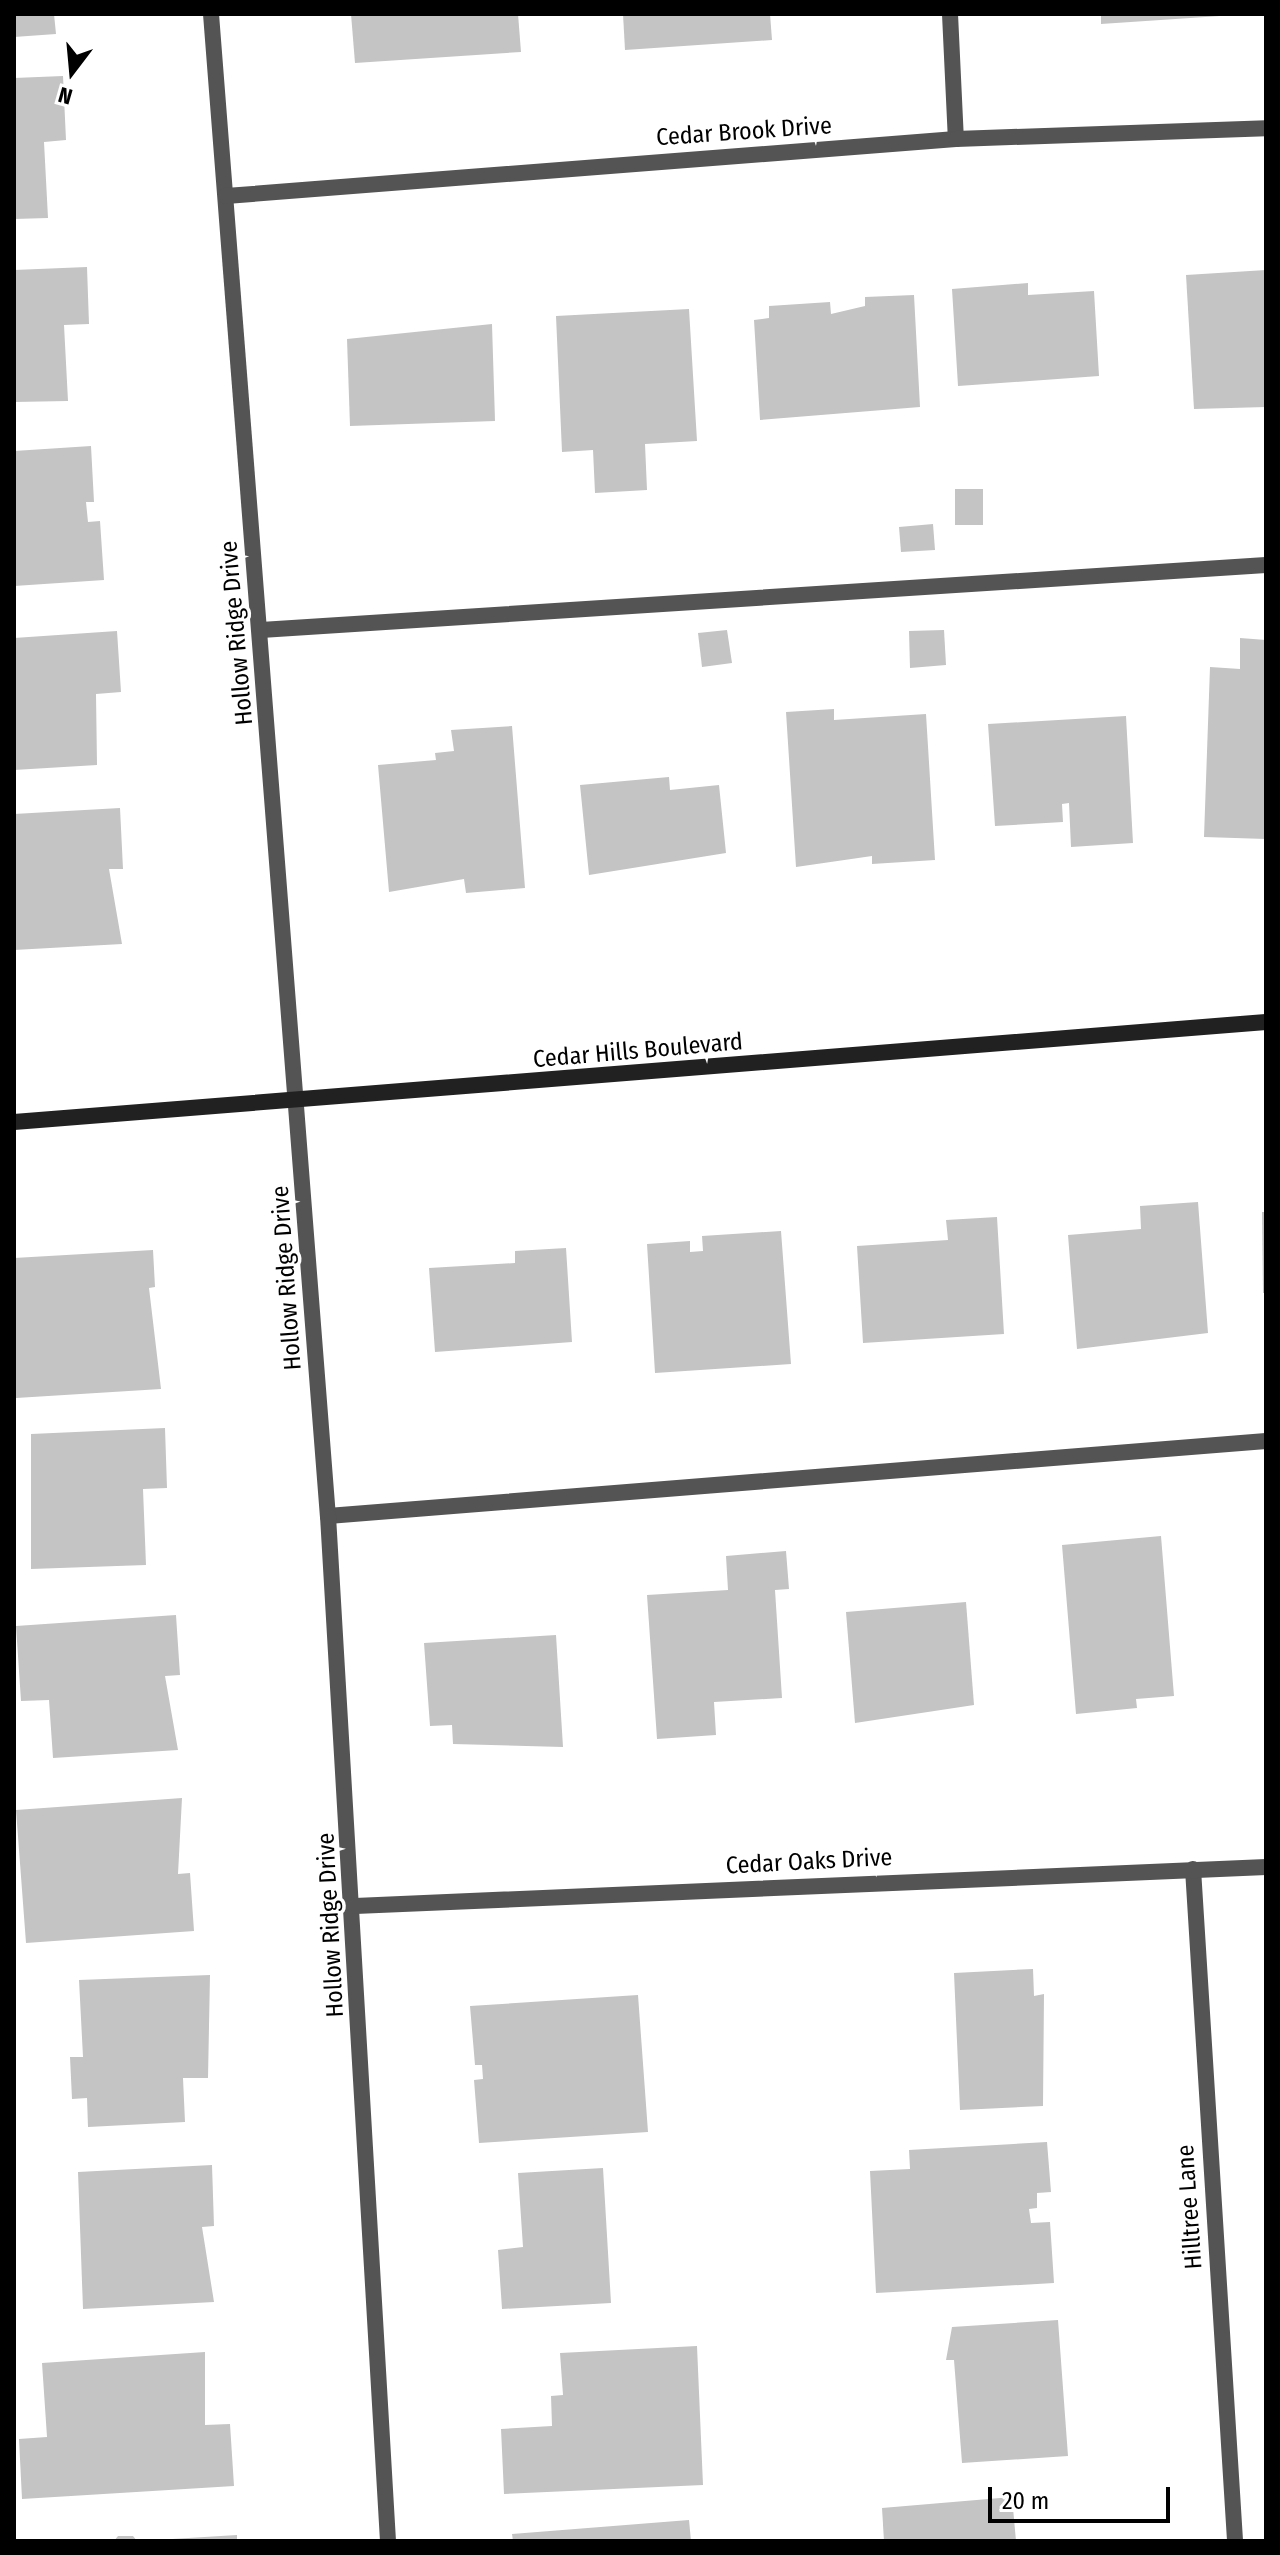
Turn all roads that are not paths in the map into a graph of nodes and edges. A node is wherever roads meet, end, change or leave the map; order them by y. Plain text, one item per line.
1 (211, 14) edge
2 (950, 14) edge
3 (1266, 128) edge
4 (956, 139) junction
5 (226, 196) junction
6 (1266, 565) edge
7 (261, 630) junction
8 (1266, 1022) edge
9 (298, 1104) junction
10 (14, 1122) edge
11 (1266, 1441) edge
12 (328, 1516) junction
13 (1266, 1867) edge
14 (1193, 1869) junction
15 (355, 1906) junction
16 (388, 2541) edge
17 (1235, 2541) edge

1 - 5 street, Hollow Ridge Drive
2 - 4 street
3 - 4 street, Cedar Brook Drive
4 - 5 street, Cedar Brook Drive
5 - 7 street, Hollow Ridge Drive
6 - 7 street
7 - 9 street, Hollow Ridge Drive
8 - 9 street, Cedar Hills Boulevard
9 - 10 street, Cedar Hills Boulevard
9 - 12 street, Hollow Ridge Drive
11 - 12 street
12 - 15 street, Hollow Ridge Drive
13 - 14 street, Cedar Oaks Drive
14 - 15 street, Cedar Oaks Drive
14 - 17 street, Hilltree Lane
15 - 16 street, Hollow Ridge Drive

